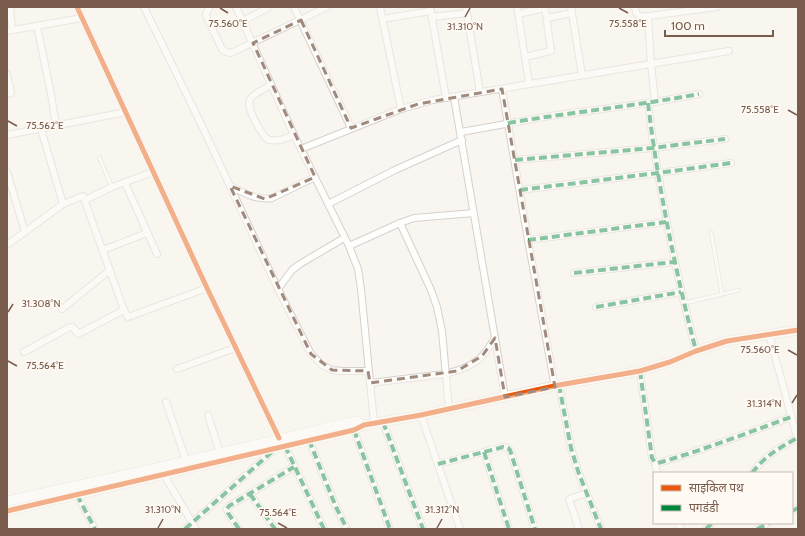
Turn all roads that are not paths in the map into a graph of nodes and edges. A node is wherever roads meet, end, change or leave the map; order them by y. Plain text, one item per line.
1 (10, 7) edge
2 (77, 7) edge
3 (144, 7) edge
4 (210, 7) edge
5 (236, 7) edge
6 (269, 7) edge
7 (294, 7) edge
8 (327, 7) edge
9 (380, 7) edge
10 (517, 7) edge
11 (635, 7) edge
12 (717, 7) edge
13 (545, 8) edge
14 (686, 9) edge
15 (467, 10) edge
16 (572, 10) edge
17 (431, 12) edge
18 (518, 14) junction
19 (648, 17) junction
20 (82, 18) junction
21 (547, 18) junction
22 (382, 19) junction
23 (301, 20) junction
24 (243, 21) junction
25 (37, 26) junction
26 (10, 30) edge
27 (253, 43) junction
28 (729, 51) dead end
29 (525, 57) junction
30 (651, 64) junction
31 (7, 74) edge
32 (582, 75) junction
33 (529, 84) junction
34 (271, 85) junction
35 (502, 89) junction
36 (480, 92) junction
37 (7, 94) edge
38 (699, 94) dead end
39 (454, 97) junction
40 (446, 98) junction
41 (655, 102) junction
42 (648, 103) junction
43 (401, 109) junction
44 (126, 112) junction
45 (508, 123) junction
46 (56, 126) junction
47 (351, 128) junction
48 (42, 129) junction
49 (461, 132) junction
50 (7, 135) edge
51 (294, 135) junction
52 (725, 139) dead end
53 (462, 140) junction
54 (653, 148) junction
55 (301, 149) junction
56 (99, 157) dead end
57 (515, 160) junction
58 (731, 163) dead end
59 (7, 172) edge
60 (153, 172) junction
61 (658, 173) junction
62 (316, 177) junction
63 (125, 183) junction
64 (230, 186) junction
65 (112, 187) junction
66 (520, 190) junction
67 (85, 200) junction
68 (63, 204) junction
69 (328, 204) junction
70 (474, 213) junction
71 (666, 222) junction
72 (400, 223) junction
73 (25, 232) junction
74 (711, 232) dead end
75 (147, 233) junction
76 (344, 238) junction
77 (528, 240) junction
78 (7, 245) edge
79 (348, 246) junction
80 (103, 250) junction
81 (158, 254) dead end
82 (674, 262) junction
83 (110, 270) junction
84 (574, 273) dead end
85 (206, 288) junction
86 (278, 289) junction
87 (739, 290) dead end
88 (681, 292) junction
89 (722, 294) junction
90 (683, 303) junction
91 (596, 307) dead end
92 (62, 309) dead end
93 (124, 310) junction
94 (798, 330) edge
95 (769, 334) junction
96 (495, 338) junction
97 (235, 348) junction
98 (696, 351) junction
99 (24, 352) dead end
100 (177, 369) dead end
101 (640, 371) junction
102 (368, 372) junction
103 (445, 374) junction
104 (370, 383) junction
105 (557, 386) junction
106 (505, 398) junction
107 (166, 402) dead end
108 (449, 410) junction
109 (208, 414) dead end
110 (421, 415) junction
111 (791, 417) junction
112 (379, 423) junction
113 (364, 425) junction
114 (354, 430) junction
115 (798, 439) edge
116 (309, 440) junction
117 (280, 444) junction
118 (484, 452) junction
119 (220, 453) junction
120 (186, 460) junction
121 (655, 462) junction
122 (438, 464) junction
123 (294, 467) junction
124 (657, 472) edge
125 (753, 472) edge
126 (164, 475) junction
127 (586, 493) junction
128 (250, 494) junction
129 (77, 495) junction
130 (7, 501) edge
131 (7, 511) edge
132 (767, 524) edge
133 (194, 526) edge
134 (94, 529) edge
135 (185, 529) edge
136 (239, 529) edge
137 (275, 529) edge
138 (324, 529) edge
139 (347, 529) edge
140 (390, 529) edge
141 (423, 529) edge
142 (460, 529) edge
143 (509, 529) edge
144 (535, 529) edge
145 (578, 529) edge
146 (601, 529) edge
147 (758, 529) edge

1 - 26 street
2 - 20 street
3 - 64 street
4 - 27 street
5 - 24 street
6 - 24 street
7 - 23 street
8 - 23 street
9 - 22 street
10 - 18 street
11 - 19 street
12 - 14 street
13 - 18 street
13 - 21 street
14 - 19 street
15 - 17 street
15 - 36 street
16 - 21 street
16 - 32 street
17 - 22 street
17 - 40 street
18 - 29 street
19 - 30 street
20 - 25 street
20 - 44 street
21 - 29 street
22 - 43 street
23 - 27 street
23 - 47 street
24 - 27 street
25 - 26 street
25 - 46 street
27 - 34 street
28 - 30 street
29 - 33 street
30 - 32 street
30 - 41 street
31 - 37 street
32 - 33 street
33 - 35 street
34 - 51 street
34 - 51 street
35 - 36 street
35 - 45 street
36 - 39 street
38 - 41 street
39 - 40 street
39 - 49 street
40 - 43 street
41 - 42 street
42 - 45 street
42 - 54 street
43 - 47 street
44 - 46 street
44 - 60 street
45 - 49 street
45 - 57 street
46 - 48 street
47 - 55 street
48 - 50 street
48 - 68 street
49 - 53 street
51 - 55 street
52 - 54 street
53 - 69 street
53 - 70 street
54 - 57 street
54 - 61 street
55 - 62 street
56 - 65 lane
57 - 66 street
58 - 61 street
59 - 73 street
60 - 63 street
60 - 85 street
61 - 66 street
61 - 71 street
62 - 64 street
62 - 69 street
63 - 65 street
63 - 75 street
64 - 86 street
65 - 67 street
66 - 77 street
67 - 68 street
67 - 80 street
68 - 73 street
69 - 76 street
70 - 72 street
70 - 96 street
71 - 77 street
71 - 82 street
72 - 79 street
72 - 103 street
73 - 78 street
74 - 89 lane
75 - 80 street
75 - 81 street
76 - 79 street
76 - 86 street
77 - 105 street
79 - 102 street
80 - 83 street
82 - 84 street
82 - 88 street
83 - 92 street
83 - 93 street
85 - 93 street
85 - 97 street
86 - 102 street
87 - 89 lane
88 - 90 street
88 - 91 street
89 - 90 lane
90 - 98 street
93 - 99 street
94 - 95 street
95 - 98 street
95 - 111 street
96 - 103 street
96 - 106 street
97 - 100 street
97 - 117 street
98 - 101 street
101 - 105 street
101 - 121 street
102 - 104 street
103 - 104 street
103 - 108 street
104 - 112 street
105 - 106 street
105 - 127 street
106 - 108 street
107 - 120 street
108 - 110 street
109 - 119 street
110 - 112 street
110 - 122 street
111 - 115 street
111 - 121 street
112 - 113 street
112 - 141 street
113 - 114 street
113 - 117 street
114 - 116 street
114 - 140 street
115 - 125 street
116 - 117 street
116 - 139 street
117 - 119 street
117 - 123 street
117 - 126 street
117 - 133 street
118 - 122 street
118 - 143 street
118 - 144 street
119 - 120 street
120 - 130 street
121 - 124 street
122 - 142 street
123 - 128 street
123 - 138 street
126 - 129 street
126 - 133 street
127 - 145 street
127 - 146 street
128 - 136 street
128 - 137 street
129 - 131 street
129 - 134 street
132 - 147 street
133 - 135 street

